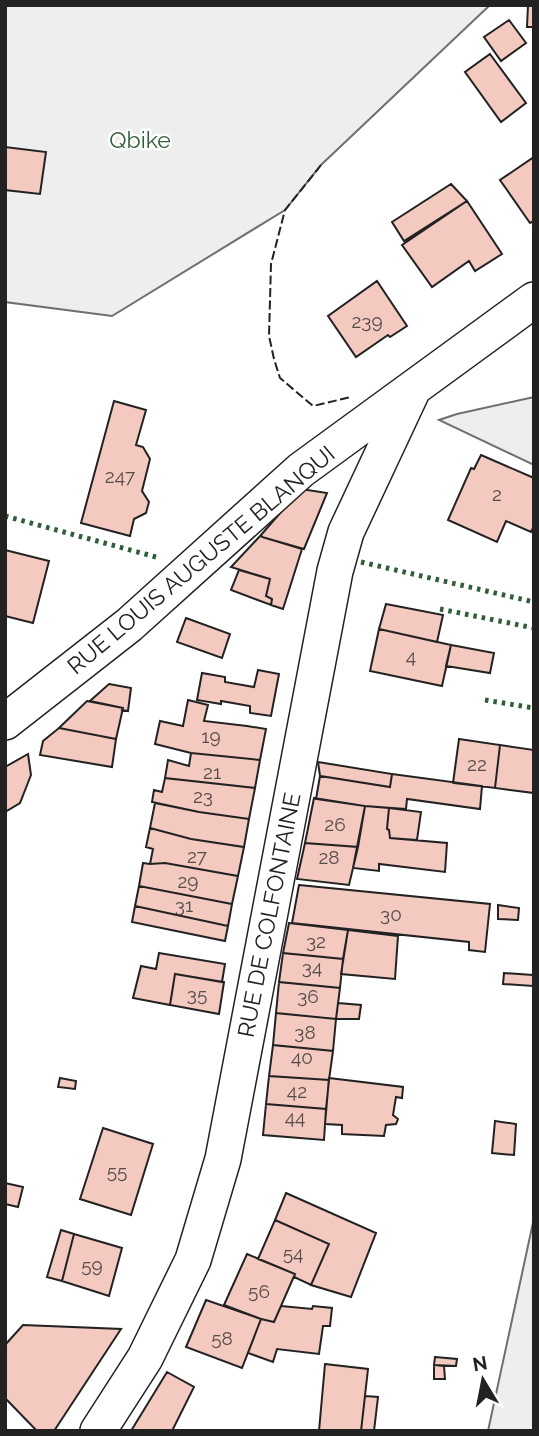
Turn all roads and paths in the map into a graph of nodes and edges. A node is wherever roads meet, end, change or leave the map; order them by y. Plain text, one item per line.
1 (534, 300) edge
2 (413, 389) junction
3 (5, 722) edge
4 (98, 1431) edge

1 - 2 street, RUE LOUIS AUGUSTE BLANQUI
2 - 3 street, RUE LOUIS AUGUSTE BLANQUI
2 - 4 street, RUE DE COLFONTAINE

